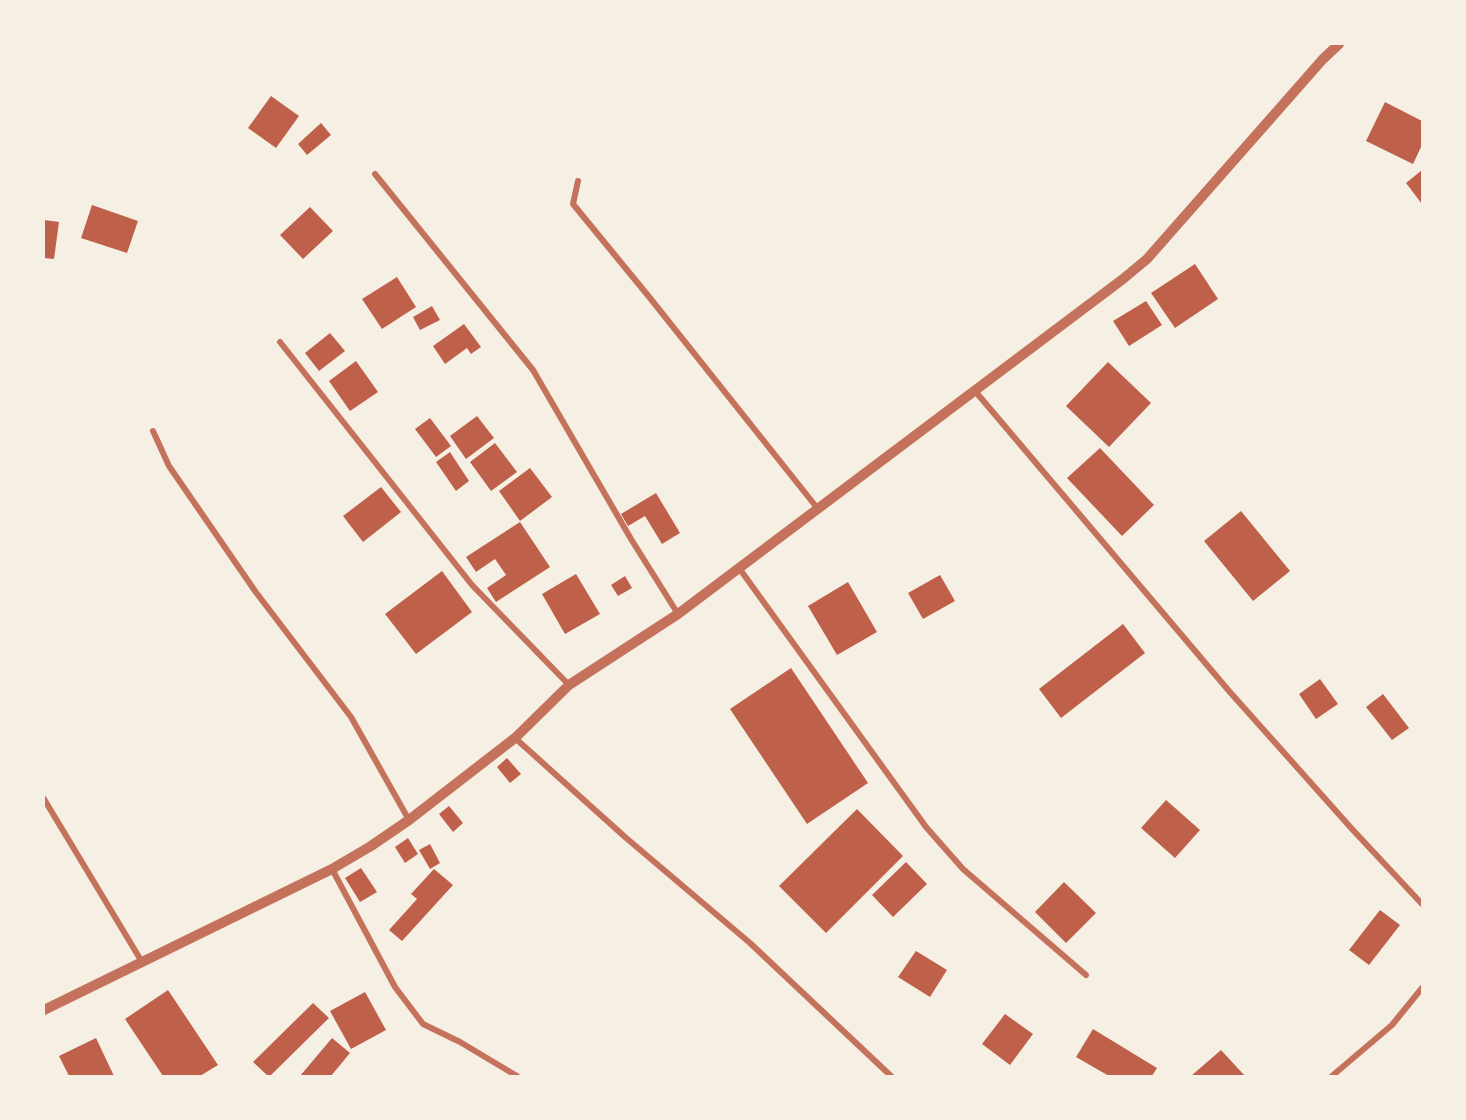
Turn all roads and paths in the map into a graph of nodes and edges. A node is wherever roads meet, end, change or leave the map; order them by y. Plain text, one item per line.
1 (1339, 44) edge
2 (375, 174) dead end
3 (578, 181) dead end
4 (279, 342) dead end
5 (975, 391) junction
6 (153, 431) dead end
7 (818, 509) junction
8 (740, 568) junction
9 (678, 614) junction
10 (569, 685) junction
11 (515, 738) junction
12 (44, 799) edge
13 (409, 820) junction
14 (332, 868) junction
15 (1422, 904) edge
16 (142, 962) junction
17 (1086, 975) dead end
18 (1422, 988) edge
19 (44, 1010) edge
20 (517, 1077) edge
21 (891, 1077) edge
22 (1332, 1077) edge

1 - 5 street
2 - 9 street
3 - 7 street
4 - 10 street
5 - 7 street
5 - 15 street
6 - 13 street
7 - 8 street
8 - 9 street
8 - 17 street
9 - 10 street
10 - 11 street
11 - 13 street
11 - 21 street
12 - 16 street
13 - 14 street
14 - 16 street
14 - 20 street
16 - 19 street
18 - 22 street

